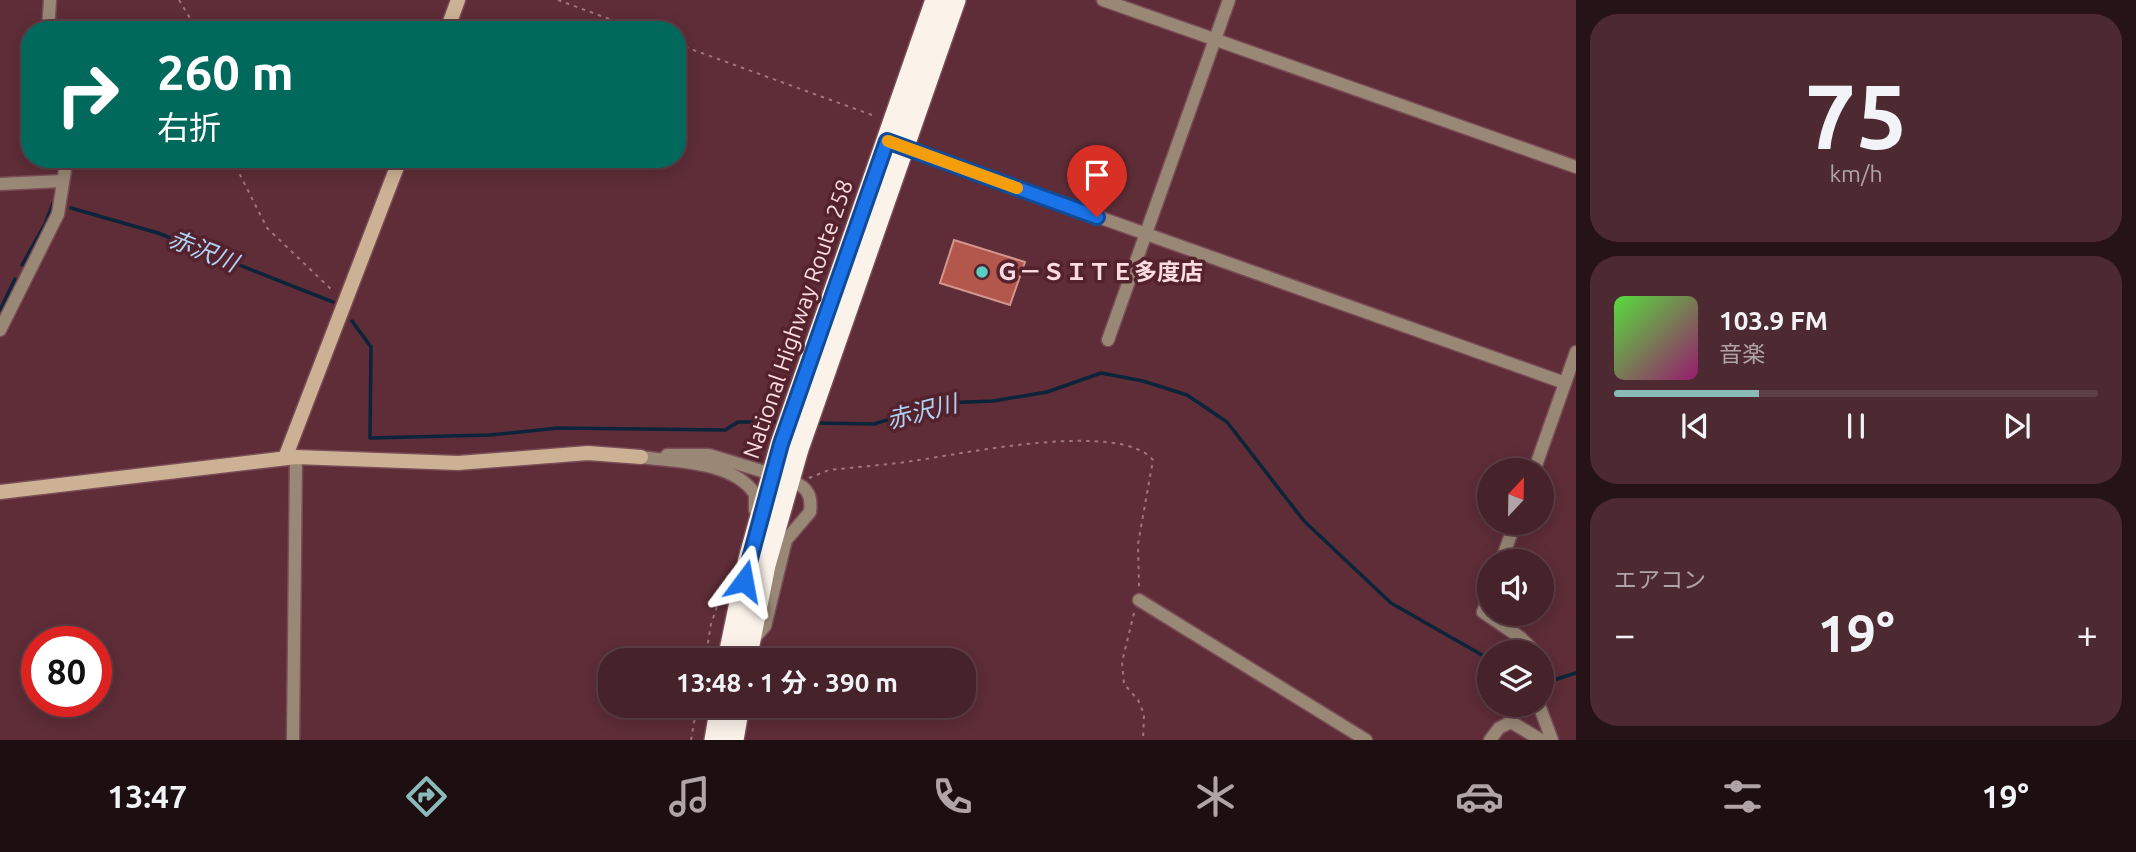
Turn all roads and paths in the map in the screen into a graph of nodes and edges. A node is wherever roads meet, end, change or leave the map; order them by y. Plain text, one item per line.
1 (50, 0) edge
2 (179, 0) edge
3 (458, 0) edge
4 (558, 0) edge
5 (936, 0) edge
6 (955, 0) edge
7 (1103, 0) edge
8 (1229, 0) edge
9 (49, 21) edge
10 (192, 21) edge
11 (450, 21) edge
12 (615, 21) edge
13 (1215, 39) junction
14 (686, 47) edge
15 (872, 115) dead end
16 (894, 144) junction
17 (1576, 167) edge
18 (65, 168) edge
19 (237, 168) edge
20 (397, 168) edge
21 (61, 180) junction
22 (0, 184) edge
23 (1145, 234) junction
24 (346, 300) junction
25 (0, 330) edge
26 (1108, 340) dead end
27 (1576, 352) edge
28 (1565, 383) junction
29 (790, 446) junction
30 (640, 457) junction
31 (291, 458) junction
32 (1539, 458) edge
33 (765, 472) dead end
34 (799, 484) joint
35 (0, 492) edge
36 (749, 559) junction
37 (1139, 600) junction
38 (1503, 626) edge
39 (1523, 640) edge
40 (730, 648) edge
41 (748, 648) edge
42 (750, 648) edge
43 (1543, 717) edge
44 (695, 718) edge
45 (719, 718) edge
46 (736, 718) edge
47 (293, 740) edge
48 (691, 740) edge
49 (715, 740) edge
50 (733, 740) edge
51 (1143, 740) edge
52 (1366, 740) edge
53 (1490, 740) edge
54 (1541, 740) edge
55 (1552, 740) edge

1 - 9 street
2 - 10 path
3 - 11 street
4 - 12 path
5 - 16 highway, National Highway Route 258
6 - 16 highway, National Highway Route 258
7 - 13 street
8 - 13 street
13 - 17 street
13 - 23 street
14 - 15 path
16 - 23 street
16 - 29 highway, National Highway Route 258
18 - 21 street
19 - 24 path
20 - 24 street
21 - 22 street
21 - 25 street
23 - 26 street
23 - 28 street
24 - 31 street
27 - 28 street
28 - 32 street
29 - 36 highway, National Highway Route 258
29 - 41 highway, National Highway Route 258
30 - 31 street
30 - 33 street
30 - 36 street
31 - 35 street
31 - 47 street
34 - 37 path
34 - 42 street
36 - 40 highway, National Highway Route 258
37 - 51 path
37 - 52 street
38 - 39 street
43 - 55 street
44 - 48 path
45 - 49 highway
46 - 50 highway
53 - 54 street

